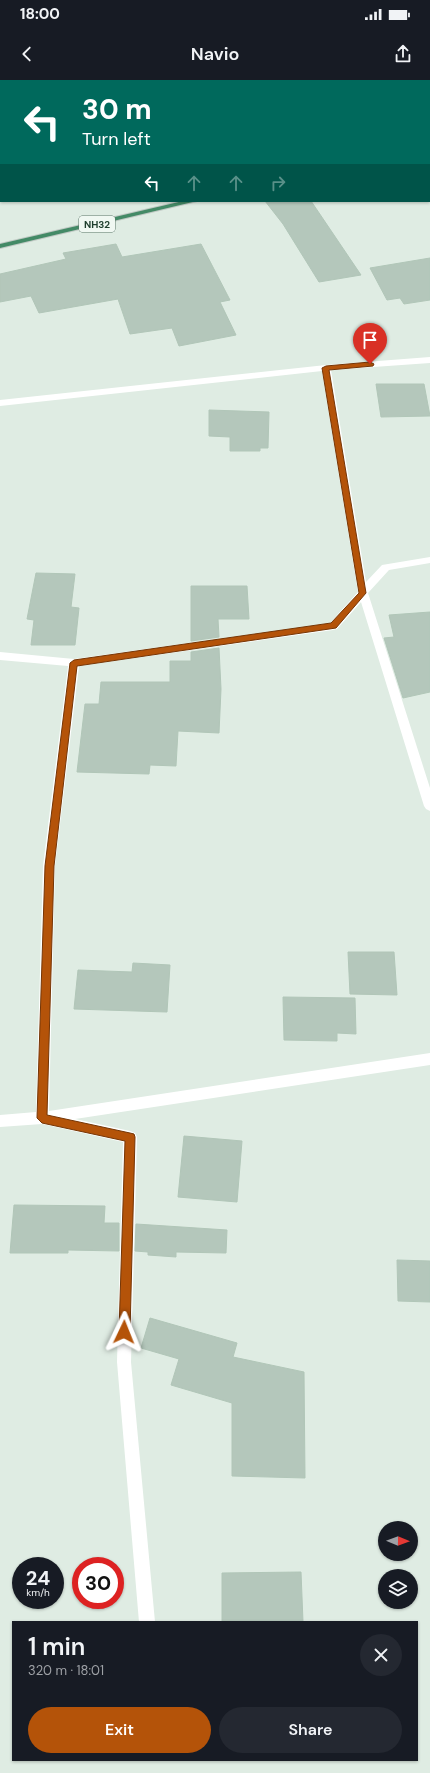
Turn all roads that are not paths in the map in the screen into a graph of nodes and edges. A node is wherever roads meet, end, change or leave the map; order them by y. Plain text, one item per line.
1 (189, 202) edge
2 (0, 246) edge
3 (430, 360) edge
4 (326, 368) junction
5 (0, 403) edge
6 (430, 560) edge
7 (363, 593) junction
8 (0, 656) edge
9 (74, 663) junction
10 (430, 806) edge
11 (430, 1059) edge
12 (42, 1118) junction
13 (0, 1121) edge
14 (147, 1621) edge

1 - 2 highway, NH32
3 - 4 street
4 - 5 street
4 - 7 street
6 - 7 street
7 - 9 street
7 - 10 street
8 - 9 street
9 - 12 street
11 - 12 street
12 - 13 street
12 - 14 street

